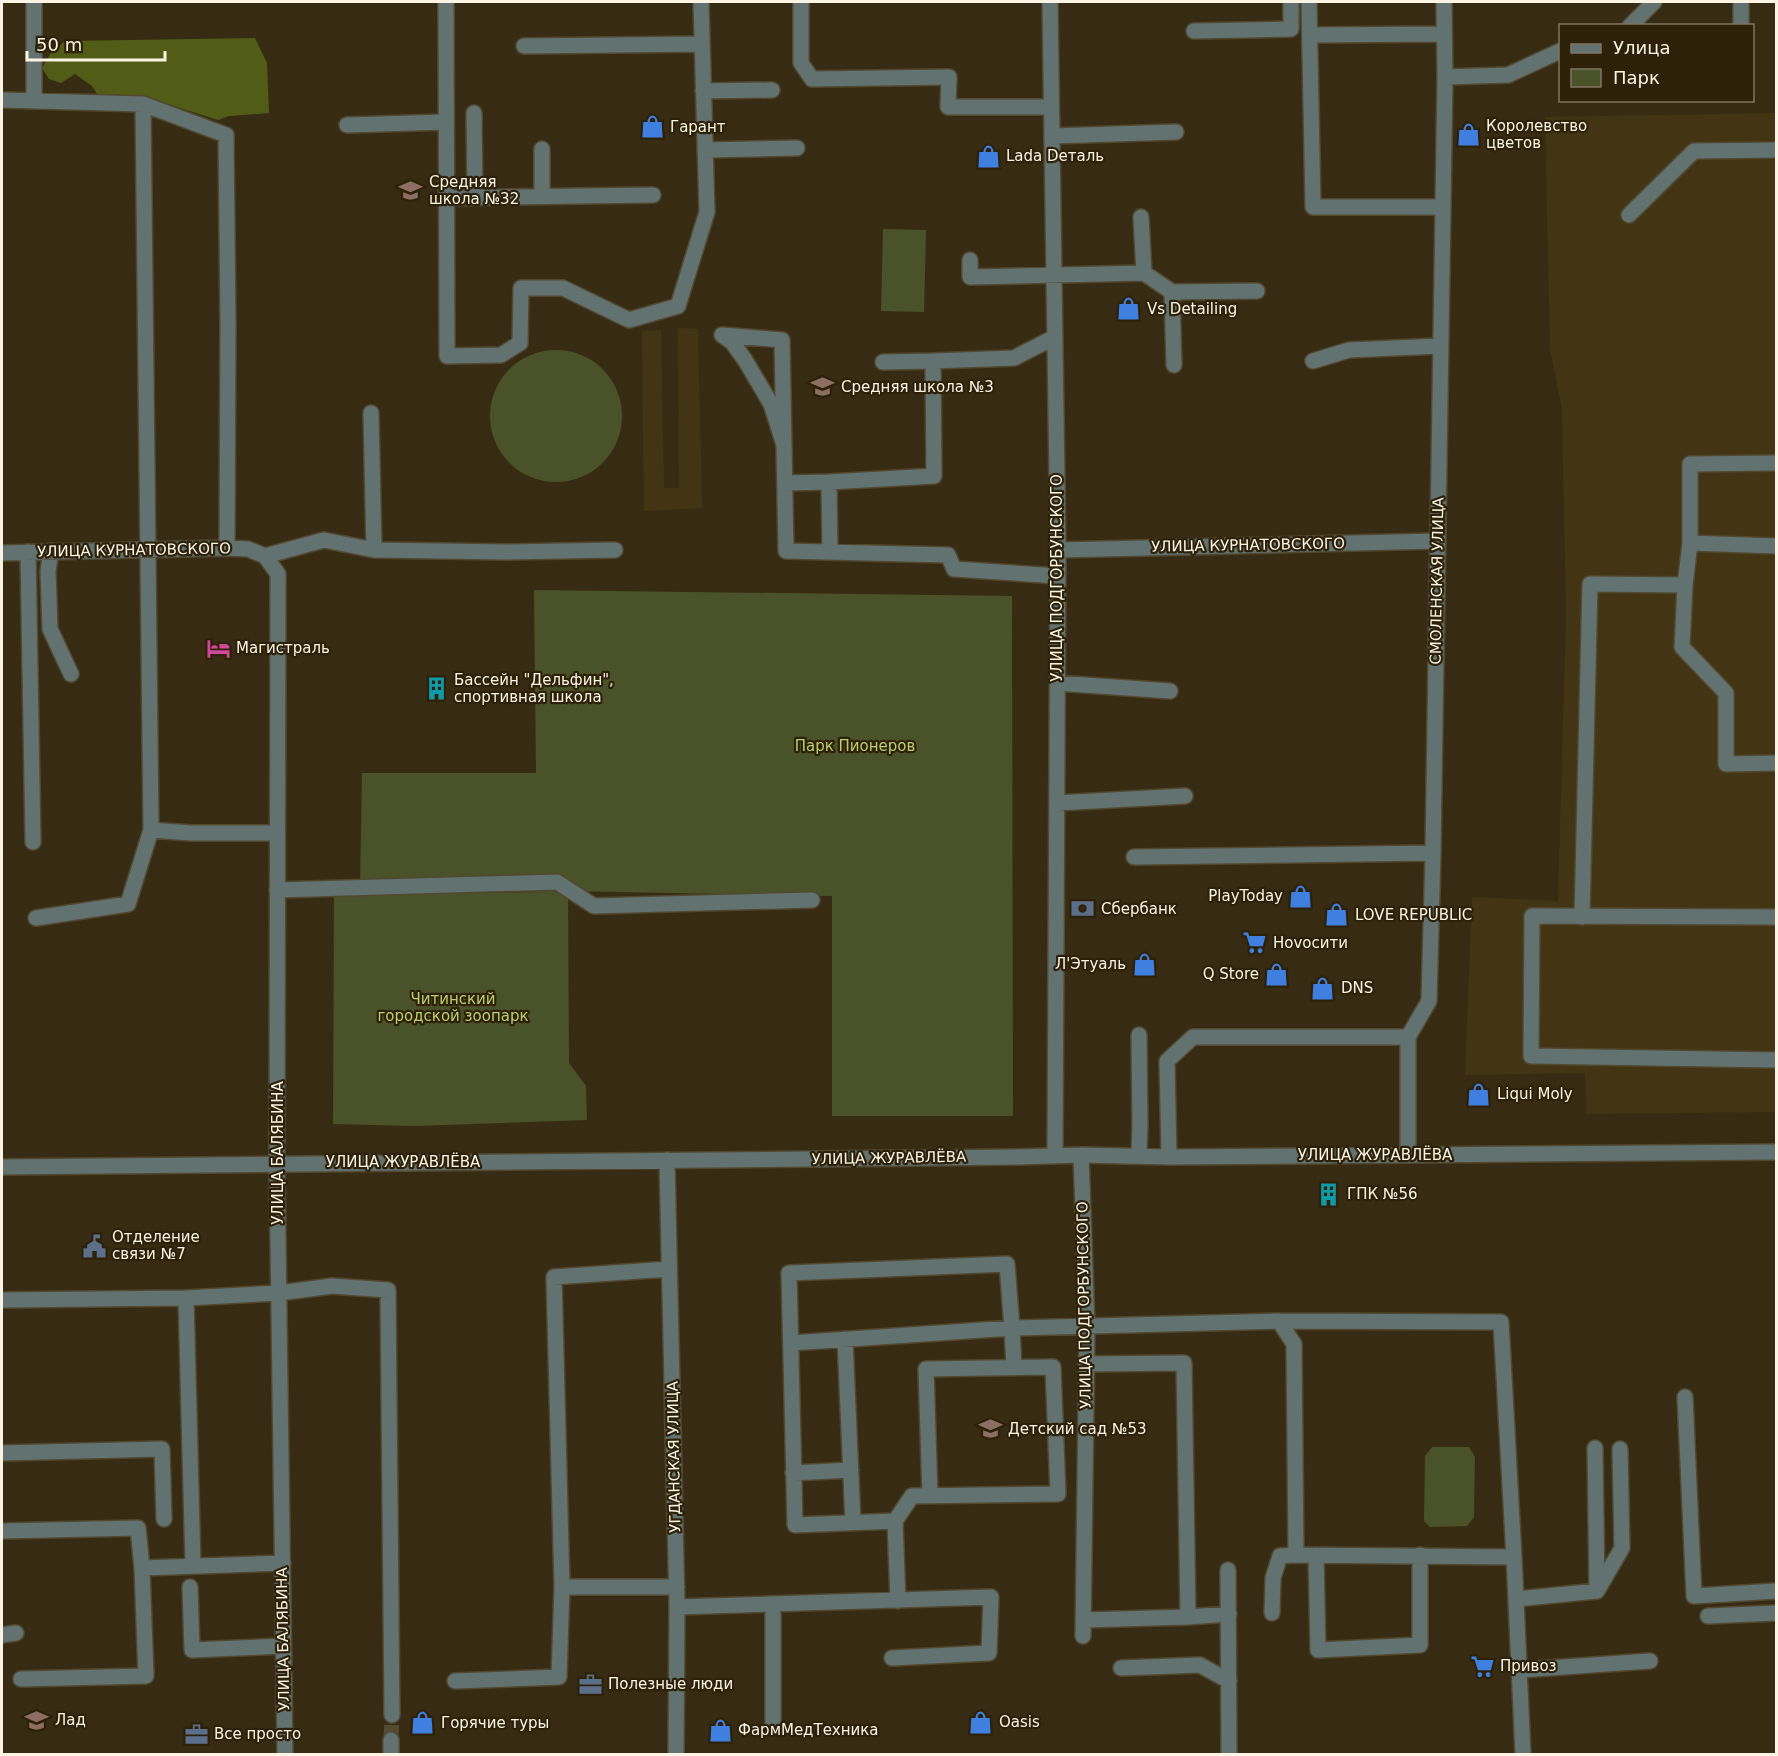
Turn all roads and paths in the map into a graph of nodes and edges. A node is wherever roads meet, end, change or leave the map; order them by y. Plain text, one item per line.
1 (34, 2) edge
2 (446, 2) edge
3 (701, 2) edge
4 (801, 2) edge
5 (1050, 2) edge
6 (1291, 2) edge
7 (1309, 2) edge
8 (1444, 2) edge
9 (1654, 2) edge
10 (1741, 2) edge
11 (1632, 24) edge
12 (1742, 24) edge
13 (1194, 31) dead end
14 (1444, 34) junction
15 (1310, 35) junction
16 (702, 44) junction
17 (524, 46) dead end
18 (1559, 51) edge
19 (1444, 77) junction
20 (772, 90) dead end
21 (703, 91) junction
22 (2, 100) edge
23 (34, 101) junction
24 (142, 104) junction
25 (1051, 107) junction
26 (474, 113) dead end
27 (447, 122) junction
28 (347, 125) dead end
29 (1176, 132) dead end
30 (1052, 136) junction
31 (797, 148) dead end
32 (542, 149) dead end
33 (705, 150) junction
34 (1776, 150) edge
35 (653, 195) dead end
36 (542, 196) junction
37 (475, 197) junction
38 (447, 198) junction
39 (1443, 207) junction
40 (1629, 215) dead end
41 (1142, 217) dead end
42 (970, 260) dead end
43 (1144, 273) junction
44 (1054, 275) junction
45 (1257, 291) dead end
46 (1172, 292) junction
47 (1055, 337) junction
48 (1440, 346) junction
49 (933, 361) junction
50 (1313, 361) dead end
51 (883, 362) dead end
52 (1174, 365) dead end
53 (371, 413) dead end
54 (784, 445) junction
55 (1776, 463) edge
56 (829, 482) junction
57 (785, 483) junction
58 (1438, 541) junction
59 (1690, 543) junction
60 (1776, 546) edge
61 (227, 548) junction
62 (147, 550) junction
63 (374, 550) junction
64 (615, 550) dead end
65 (1058, 550) junction
66 (51, 551) junction
67 (28, 552) junction
68 (830, 552) junction
69 (2, 553) edge
70 (265, 556) junction
71 (1058, 576) junction
72 (1684, 585) junction
73 (71, 674) dead end
74 (1057, 683) junction
75 (1170, 691) dead end
76 (1776, 763) edge
77 (1185, 796) dead end
78 (1057, 803) junction
79 (151, 830) junction
80 (277, 833) junction
81 (33, 842) dead end
82 (1433, 853) junction
83 (1134, 857) dead end
84 (277, 890) junction
85 (812, 900) dead end
86 (1582, 916) junction
87 (1776, 917) edge
88 (36, 918) dead end
89 (1139, 1035) dead end
90 (1408, 1037) junction
91 (1776, 1060) edge
92 (1776, 1152) edge
93 (1055, 1155) junction
94 (1081, 1155) junction
95 (1408, 1155) junction
96 (1138, 1156) junction
97 (1169, 1157) junction
98 (667, 1161) junction
99 (277, 1164) junction
100 (2, 1167) edge
101 (669, 1269) junction
102 (279, 1293) junction
103 (186, 1298) junction
104 (2, 1300) edge
105 (1279, 1321) junction
106 (1087, 1326) junction
107 (1012, 1328) junction
108 (845, 1339) junction
109 (791, 1343) junction
110 (1086, 1364) junction
111 (1014, 1368) junction
112 (1685, 1397) dead end
113 (1595, 1448) dead end
114 (1620, 1449) dead end
115 (2, 1453) edge
116 (851, 1470) junction
117 (793, 1473) junction
118 (930, 1496) junction
119 (164, 1519) dead end
120 (895, 1521) junction
121 (853, 1523) junction
122 (2, 1531) edge
123 (1296, 1555) junction
124 (1316, 1555) junction
125 (1420, 1555) junction
126 (1514, 1557) junction
127 (283, 1563) junction
128 (193, 1566) junction
129 (142, 1568) junction
130 (1228, 1570) dead end
131 (190, 1587) dead end
132 (562, 1587) junction
133 (677, 1587) junction
134 (1597, 1591) junction
135 (1776, 1591) edge
136 (1516, 1599) junction
137 (898, 1601) junction
138 (773, 1604) junction
139 (677, 1607) junction
140 (1776, 1613) edge
141 (1229, 1614) junction
142 (1272, 1614) dead end
143 (1708, 1616) dead end
144 (1188, 1617) junction
145 (283, 1647) junction
146 (892, 1658) dead end
147 (1650, 1661) dead end
148 (1120, 1668) dead end
149 (1519, 1670) junction
150 (21, 1679) dead end
151 (455, 1681) dead end
152 (1229, 1681) junction
153 (393, 1715) tunnel mouth
154 (773, 1725) dead end
155 (285, 1755) edge
156 (675, 1755) edge
157 (1229, 1755) edge
158 (1522, 1755) edge

1 - 23 street
2 - 27 street
3 - 16 street
4 - 25 street
5 - 25 street, УЛИЦА ПОДГОРБУНСКОГО
6 - 13 street
7 - 15 street
8 - 14 street, СМОЛЕНСКАЯ УЛИЦА
9 - 11 street
10 - 12 street
14 - 15 street
14 - 19 street, СМОЛЕНСКАЯ УЛИЦА
15 - 39 street
16 - 17 street
16 - 21 street
18 - 19 street
19 - 39 street, СМОЛЕНСКАЯ УЛИЦА
20 - 21 street
21 - 33 street
22 - 23 street
23 - 24 street
24 - 61 street
24 - 62 street
25 - 30 street, УЛИЦА ПОДГОРБУНСКОГО
26 - 37 street
27 - 28 street
27 - 38 street
29 - 30 street
30 - 44 street, УЛИЦА ПОДГОРБУНСКОГО
31 - 33 street
32 - 36 street
33 - 38 street
34 - 40 street
35 - 36 street
36 - 37 street
37 - 38 street
39 - 48 street, СМОЛЕНСКАЯ УЛИЦА
41 - 43 street
42 - 44 street
43 - 44 street
43 - 46 street
44 - 47 street, УЛИЦА ПОДГОРБУНСКОГО
45 - 46 street
46 - 52 street
47 - 49 street
47 - 65 street, УЛИЦА ПОДГОРБУНСКОГО
48 - 50 street
48 - 58 street, СМОЛЕНСКАЯ УЛИЦА
49 - 51 street
49 - 56 street
53 - 63 street
54 - 54 street
54 - 57 street
55 - 59 street
56 - 57 street
56 - 68 street
57 - 68 street
58 - 65 street, УЛИЦА КУРНАТОВСКОГО
58 - 82 street, СМОЛЕНСКАЯ УЛИЦА
59 - 60 street
59 - 72 street
61 - 62 street, УЛИЦА КУРНАТОВСКОГО
61 - 70 street, УЛИЦА КУРНАТОВСКОГО
62 - 66 street, УЛИЦА КУРНАТОВСКОГО
62 - 79 street
63 - 64 street
63 - 70 street
65 - 71 street, УЛИЦА ПОДГОРБУНСКОГО
66 - 67 street, УЛИЦА КУРНАТОВСКОГО
66 - 73 street
67 - 69 street, УЛИЦА КУРНАТОВСКОГО
67 - 81 street
68 - 71 street
70 - 80 street, УЛИЦА БАЛЯБИНА
71 - 74 street, УЛИЦА ПОДГОРБУНСКОГО
72 - 76 street
72 - 86 street
74 - 75 street
74 - 78 street, УЛИЦА ПОДГОРБУНСКОГО
77 - 78 street
78 - 93 street, УЛИЦА ПОДГОРБУНСКОГО
79 - 80 street
79 - 88 street
80 - 84 street, УЛИЦА БАЛЯБИНА
82 - 83 street
82 - 90 street, СМОЛЕНСКАЯ УЛИЦА
84 - 85 street
84 - 99 street, УЛИЦА БАЛЯБИНА
86 - 87 street
86 - 91 street
89 - 96 street
90 - 95 street, СМОЛЕНСКАЯ УЛИЦА
90 - 97 street
92 - 95 street, УЛИЦА ЖУРАВЛЁВА
93 - 94 street, УЛИЦА ЖУРАВЛЁВА
93 - 98 street, УЛИЦА ЖУРАВЛЁВА
94 - 96 street, УЛИЦА ЖУРАВЛЁВА
94 - 106 street, УЛИЦА ПОДГОРБУНСКОГО
95 - 97 street, УЛИЦА ЖУРАВЛЁВА
96 - 97 street, УЛИЦА ЖУРАВЛЁВА
98 - 99 street, УЛИЦА ЖУРАВЛЁВА
98 - 101 street, УГДАНСКАЯ УЛИЦА
99 - 100 street, УЛИЦА ЖУРАВЛЁВА
99 - 102 street, УЛИЦА БАЛЯБИНА
101 - 132 street
101 - 133 street, УГДАНСКАЯ УЛИЦА
102 - 103 street
102 - 127 street, УЛИЦА БАЛЯБИНА
102 - 153 street
103 - 104 street
103 - 128 street
105 - 106 street
105 - 123 street
105 - 126 street
106 - 107 street
106 - 110 street, УЛИЦА ПОДГОРБУНСКОГО
107 - 108 street
107 - 109 street
107 - 111 street
108 - 109 street
108 - 116 street
109 - 117 street
110 - 144 street
110 - 144 street, УЛИЦА ПОДГОРБУНСКОГО
111 - 118 street
111 - 118 street
112 - 135 street
113 - 134 street
114 - 134 street
115 - 119 street
116 - 117 street
116 - 121 street
117 - 121 street
118 - 120 street
120 - 121 street
120 - 137 street
122 - 129 street
123 - 124 street
123 - 142 street
124 - 125 street
124 - 125 street
125 - 126 street
126 - 136 street
127 - 128 street
127 - 145 street, УЛИЦА БАЛЯБИНА
128 - 129 street
129 - 150 street
130 - 141 street
131 - 145 street
132 - 133 street
132 - 151 street
133 - 139 street, УГДАНСКАЯ УЛИЦА
134 - 136 street
136 - 149 street
137 - 138 street
137 - 146 street
138 - 139 street
138 - 154 street
139 - 156 street, УГДАНСКАЯ УЛИЦА
140 - 143 street
141 - 144 street
141 - 152 street
145 - 155 street, УЛИЦА БАЛЯБИНА
147 - 149 street
148 - 152 street
149 - 158 street
152 - 157 street

